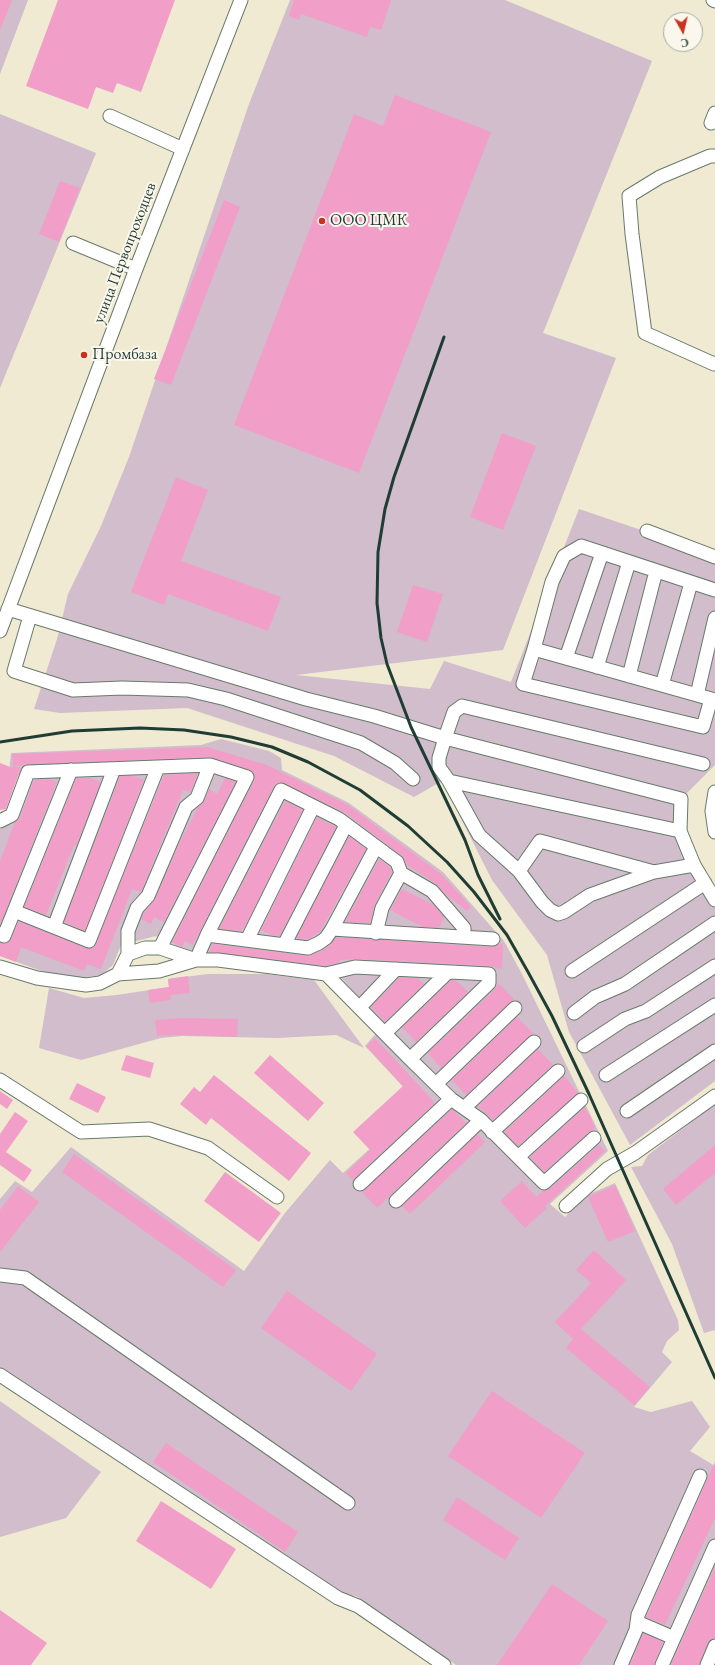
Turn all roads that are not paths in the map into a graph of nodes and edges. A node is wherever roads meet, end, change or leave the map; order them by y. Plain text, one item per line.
1 (241, 0) edge
2 (110, 116) dead end
3 (183, 149) junction
4 (715, 156) edge
5 (73, 243) dead end
6 (136, 269) junction
7 (715, 363) edge
8 (648, 531) dead end
9 (602, 553) junction
10 (715, 557) edge
11 (629, 562) junction
12 (656, 571) junction
13 (691, 583) junction
14 (715, 590) edge
15 (8, 609) junction
16 (30, 616) junction
17 (715, 618) edge
18 (0, 631) edge
19 (534, 649) junction
20 (566, 658) junction
21 (596, 667) junction
22 (629, 676) junction
23 (662, 685) junction
24 (697, 695) junction
25 (713, 700) edge
26 (445, 738) junction
27 (703, 764) dead end
28 (210, 765) junction
29 (158, 767) junction
30 (114, 769) junction
31 (71, 770) junction
32 (413, 779) dead end
33 (449, 781) junction
34 (715, 792) edge
35 (313, 807) junction
36 (0, 821) edge
37 (346, 825) junction
38 (680, 831) junction
39 (715, 832) edge
40 (376, 847) junction
41 (694, 865) junction
42 (519, 871) junction
43 (654, 872) junction
44 (402, 873) junction
45 (705, 883) junction
46 (715, 900) edge
47 (14, 911) junction
48 (715, 923) edge
49 (54, 927) junction
50 (332, 929) junction
51 (376, 933) junction
52 (0, 934) edge
53 (207, 935) junction
54 (464, 937) junction
55 (493, 939) dead end
56 (247, 940) junction
57 (284, 945) junction
58 (160, 948) junction
59 (128, 954) junction
60 (196, 960) junction
61 (0, 966) edge
62 (715, 966) edge
63 (396, 969) junction
64 (572, 971) dead end
65 (448, 972) junction
66 (118, 974) junction
67 (326, 974) junction
68 (715, 1005) edge
69 (360, 1006) junction
70 (515, 1008) dead end
71 (574, 1013) dead end
72 (385, 1033) junction
73 (534, 1042) dead end
74 (584, 1046) dead end
75 (715, 1051) edge
76 (410, 1059) junction
77 (558, 1071) dead end
78 (606, 1075) dead end
79 (0, 1080) edge
80 (436, 1084) junction
81 (715, 1096) edge
82 (451, 1099) junction
83 (581, 1100) dead end
84 (464, 1108) junction
85 (626, 1111) dead end
86 (481, 1120) junction
87 (492, 1132) junction
88 (594, 1138) dead end
89 (518, 1157) junction
90 (360, 1184) dead end
91 (277, 1197) dead end
92 (396, 1200) dead end
93 (566, 1206) dead end
94 (0, 1275) edge
95 (0, 1375) edge
96 (700, 1476) dead end
97 (348, 1503) dead end
98 (715, 1546) edge
99 (637, 1622) junction
100 (674, 1638) junction
101 (715, 1646) edge
102 (444, 1665) edge
103 (621, 1665) edge
104 (662, 1665) edge
105 (706, 1665) edge

1 - 3 street, улица Первопроходцев
2 - 3 street
3 - 6 street, улица Первопроходцев
4 - 7 street
5 - 6 street
6 - 15 street, улица Первопроходцев
8 - 10 street
9 - 11 street
9 - 19 street
9 - 20 street
11 - 12 street
11 - 21 street
12 - 13 street
12 - 22 street
13 - 14 street
13 - 23 street
15 - 16 street
15 - 18 street, улица Первопроходцев
16 - 26 street
16 - 32 street
17 - 24 street
19 - 20 street
19 - 25 street
20 - 21 street
21 - 22 street
22 - 23 street
23 - 24 street
24 - 25 street
26 - 27 street
26 - 33 street
26 - 38 street
28 - 29 street
28 - 58 street
28 - 59 street
29 - 30 street
29 - 49 street
30 - 31 street
30 - 49 street
31 - 36 street
31 - 47 street
33 - 38 street
33 - 42 street
34 - 39 street
35 - 37 street
35 - 53 street
35 - 56 street
37 - 40 street
37 - 57 street
38 - 41 street
40 - 44 street
40 - 50 street
41 - 43 street
41 - 45 street
42 - 43 street
42 - 43 street
44 - 51 street
44 - 54 street
45 - 46 street
45 - 64 street
47 - 49 street
47 - 52 street
48 - 71 street
50 - 51 street
50 - 57 street
51 - 54 street
53 - 56 street
53 - 60 street
54 - 55 street
56 - 57 street
58 - 59 street
58 - 60 street
59 - 66 street
60 - 66 street
60 - 67 street
61 - 66 street
62 - 74 street
63 - 65 street
63 - 67 street
63 - 69 street
65 - 72 street
65 - 76 street
67 - 69 street
68 - 78 street
69 - 72 street
70 - 80 street
72 - 76 street
73 - 84 street
75 - 85 street
76 - 80 street
77 - 87 street
79 - 91 street
80 - 82 street
81 - 93 street
82 - 84 street
82 - 90 street
83 - 89 street
84 - 86 street
86 - 87 street
86 - 92 street
87 - 89 street
88 - 89 street
94 - 97 street
95 - 102 street
96 - 99 street
98 - 100 street
99 - 100 street
99 - 103 street
100 - 104 street
101 - 105 street

